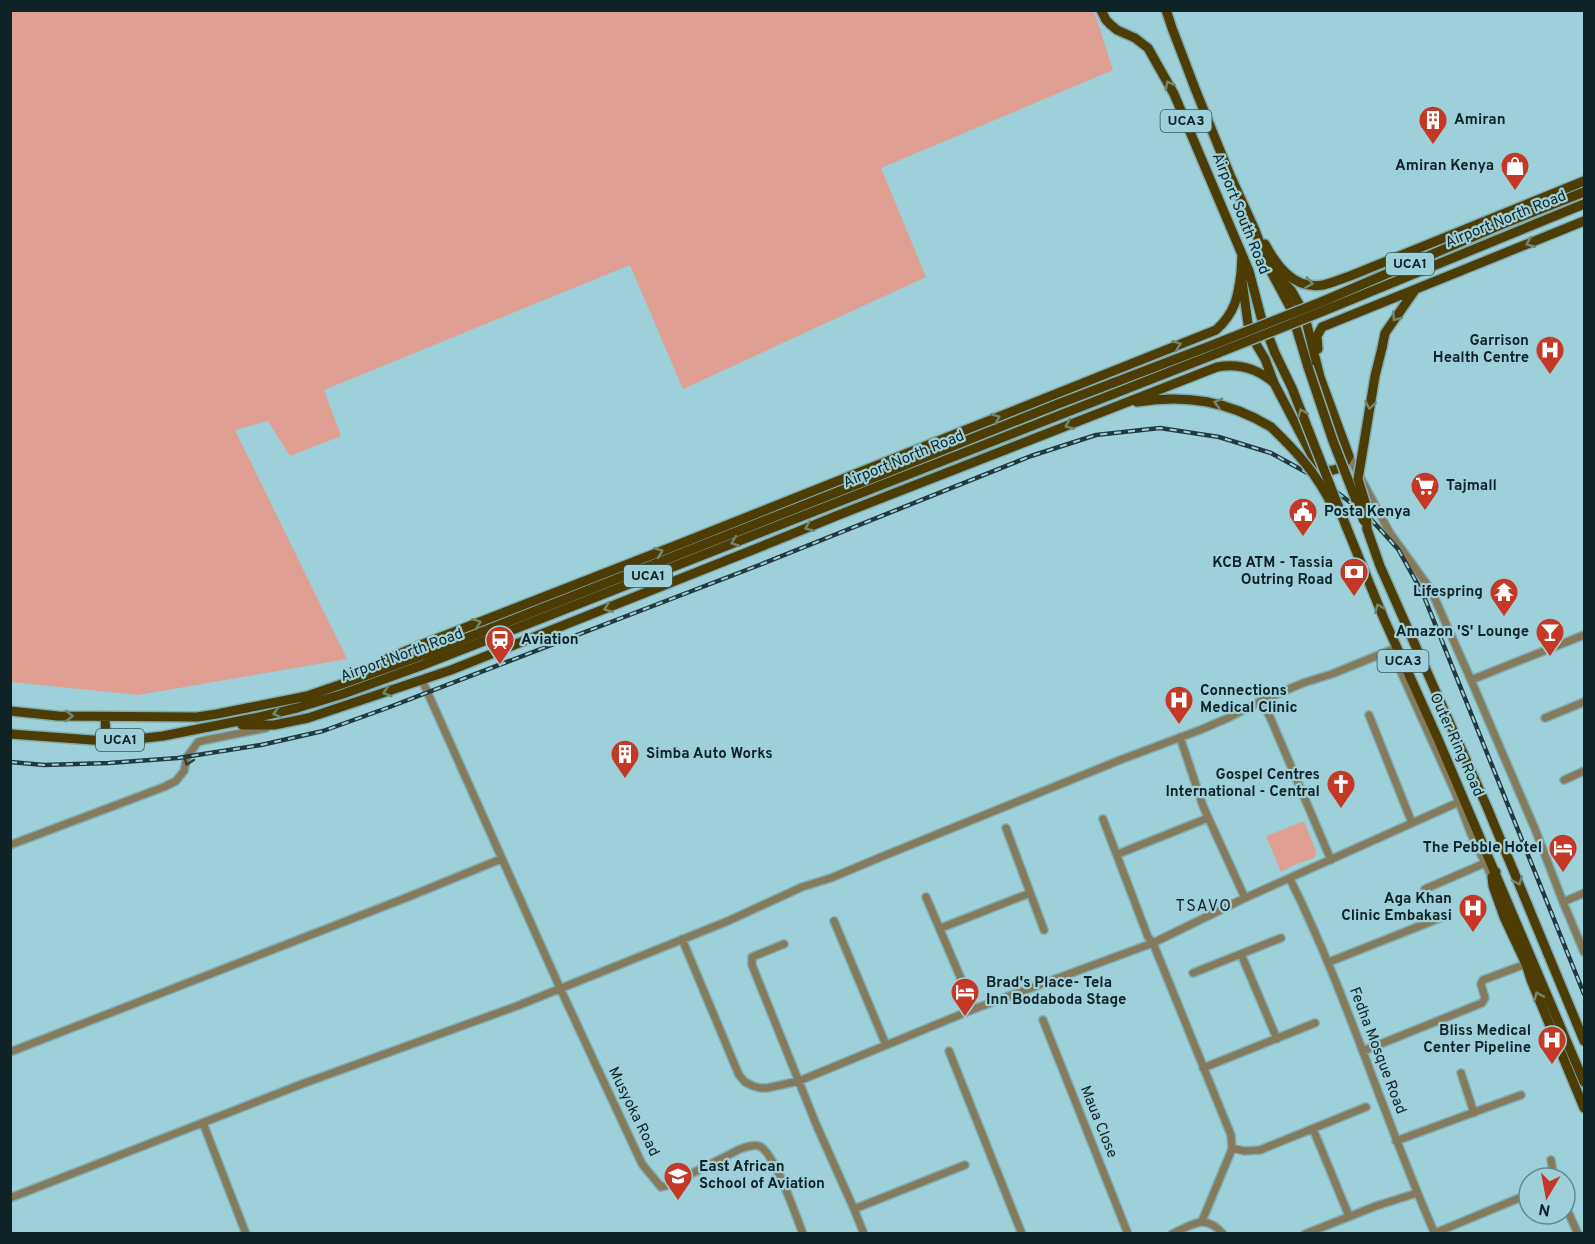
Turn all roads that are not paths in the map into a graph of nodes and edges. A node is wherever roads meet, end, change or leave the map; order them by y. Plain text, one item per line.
1 (1101, 10) edge
2 (1166, 10) edge
3 (1584, 181) edge
4 (1584, 192) edge
5 (1584, 204) edge
6 (1584, 221) edge
7 (1255, 230) junction
8 (1242, 255) junction
9 (1268, 266) junction
10 (1241, 273) junction
11 (1417, 288) junction
12 (1301, 344) joint
13 (1275, 353) joint
14 (1320, 377) junction
15 (1274, 384) junction
16 (1123, 404) junction
17 (1349, 456) junction
18 (930, 466) junction
19 (841, 513) junction
20 (1346, 526) junction
21 (1367, 529) junction
22 (1584, 635) edge
23 (367, 674) junction
24 (422, 680) junction
25 (1471, 680) junction
26 (1261, 701) junction
27 (1584, 702) edge
28 (10, 711) edge
29 (1369, 715) dead end
30 (105, 717) junction
31 (1545, 718) dead end
32 (228, 723) junction
33 (274, 726) junction
34 (10, 734) edge
35 (1180, 737) junction
36 (106, 741) junction
37 (1584, 771) edge
38 (1564, 780) dead end
39 (1461, 799) junction
40 (1208, 818) junction
41 (1104, 819) dead end
42 (1412, 823) junction
43 (1006, 828) dead end
44 (10, 845) edge
45 (1118, 854) junction
46 (501, 859) junction
47 (1331, 860) junction
48 (1485, 863) junction
49 (1494, 874) junction
50 (1290, 879) junction
51 (1425, 890) dead end
52 (1030, 893) junction
53 (1584, 893) edge
54 (926, 897) dead end
55 (1245, 898) junction
56 (1563, 902) junction
57 (1445, 916) dead end
58 (834, 921) dead end
59 (941, 928) junction
60 (1044, 930) dead end
61 (1281, 938) dead end
62 (682, 939) junction
63 (1153, 943) junction
64 (784, 944) dead end
65 (1584, 952) edge
66 (1241, 954) junction
67 (1329, 962) junction
68 (1526, 964) junction
69 (1193, 973) dead end
70 (560, 988) junction
71 (974, 1008) junction
72 (1044, 1020) dead end
73 (1584, 1021) edge
74 (1315, 1023) dead end
75 (1583, 1037) edge
76 (1277, 1039) junction
77 (886, 1045) junction
78 (949, 1051) dead end
79 (1363, 1051) junction
80 (10, 1052) edge
81 (1203, 1068) junction
82 (1461, 1073) dead end
83 (799, 1081) junction
84 (1584, 1082) edge
85 (1521, 1095) dead end
86 (1366, 1107) dead end
87 (1584, 1108) edge
88 (1474, 1113) junction
89 (203, 1123) junction
90 (1313, 1129) junction
91 (1396, 1141) junction
92 (1232, 1148) junction
93 (1551, 1160) dead end
94 (964, 1165) dead end
95 (1552, 1166) edge
96 (1417, 1193) junction
97 (10, 1198) edge
98 (1517, 1199) edge
99 (854, 1209) junction
100 (1349, 1216) junction
101 (1202, 1221) junction
102 (246, 1233) edge
103 (802, 1233) edge
104 (864, 1233) edge
105 (1022, 1233) edge
106 (1128, 1233) edge
107 (1172, 1233) edge
108 (1223, 1233) edge
109 (1305, 1233) edge
110 (1435, 1233) edge

8 -> 1 main road, Airport South Road / UCA3
2 - 7 main road, Airport South Road
7 -> 3 main road, Airport North Road / UCA1
4 - 23 main road, Airport North Road / UCA1, bridge
5 - 18 main road, Airport North Road / UCA1, bridge
6 -> 11 main road, Airport North Road / UCA1
7 - 9 main road, Airport South Road / UCA3
8 - 10 main road
8 - 13 main road, Airport South Road / UCA3
9 - 12 main road, Airport South Road / UCA3
9 - 14 main road
10 - 15 main road
23 -> 10 main road, Airport North Road / UCA1
11 - 14 main road, Airport North Road / UCA1
11 -> 21 main road, bridge
12 - 21 main road, Outer Ring Road / UCA3, bridge
20 -> 13 main road, Outer Ring Road / UCA3, bridge
14 - 17 main road, UCA1
15 - 16 main road, Airport North Road / UCA1
15 - 17 main road
16 -> 19 main road, Airport North Road / UCA1
20 -> 16 main road, bridge
17 - 25 street
18 - 19 main road
18 -> 32 main road, Airport North Road / UCA1
19 -> 24 main road, Airport North Road / UCA1
39 -> 20 main road, Outer Ring Road / UCA3
21 -> 75 main road, Outer Ring Road / UCA3
22 - 25 street
23 - 30 main road, Airport North Road / UCA1
24 -> 33 main road, Airport North Road / UCA1
24 - 46 street
25 - 56 street
26 - 35 street
26 - 39 street
26 - 47 street
27 - 31 street
28 -> 30 main road, Airport North Road / UCA1
29 - 42 street
30 - 36 main road
32 - 33 main road, Airport North Road / UCA1
32 - 36 main road, Airport North Road / UCA1
33 -> 44 street
34 - 36 main road, Airport North Road / UCA1
35 - 40 street
35 - 62 street
37 - 38 street
39 - 42 street
39 - 48 street
39 - 49 main road, Outer Ring Road / UCA3
40 - 45 street
40 - 55 street
41 - 45 street
42 - 47 street
43 - 52 street
45 - 63 street
46 - 70 street
46 - 80 street
47 - 50 street
48 - 49 street
48 - 51 street
49 - 68 main road, UCA3
49 - 84 main road, Outer Ring Road / UCA3
50 - 55 street
50 - 67 street, Fedha Mosque Road
52 - 59 street
52 - 60 street
53 - 56 street
54 - 59 street
55 - 63 street
56 - 65 street
57 - 67 street
58 - 77 street
59 - 71 street
61 - 66 street
62 - 70 street
62 - 83 street
63 - 71 street
63 - 81 street
64 - 83 street
66 - 69 street
66 - 76 street
67 - 79 street, Fedha Mosque Road
68 - 79 street
87 -> 68 main road, UCA3
70 - 89 street
70 - 103 street, Musyoka Road
71 - 77 street
72 - 106 street, Maua Close
73 - 75 street
74 - 76 street
76 - 81 street
77 - 83 street
78 - 105 street
79 - 91 street, Fedha Mosque Road
81 - 92 street
82 - 88 street
83 - 99 street
85 - 88 street
86 - 90 street
88 - 91 street
89 - 97 street
89 - 102 street
90 - 92 street
90 - 100 street
91 - 96 street, Fedha Mosque Road
92 - 101 street
93 - 95 street
94 - 99 street
96 - 100 street
96 - 110 street, Fedha Mosque Road
98 - 110 street
99 - 104 street
100 - 109 street
101 - 107 street
101 - 108 street

